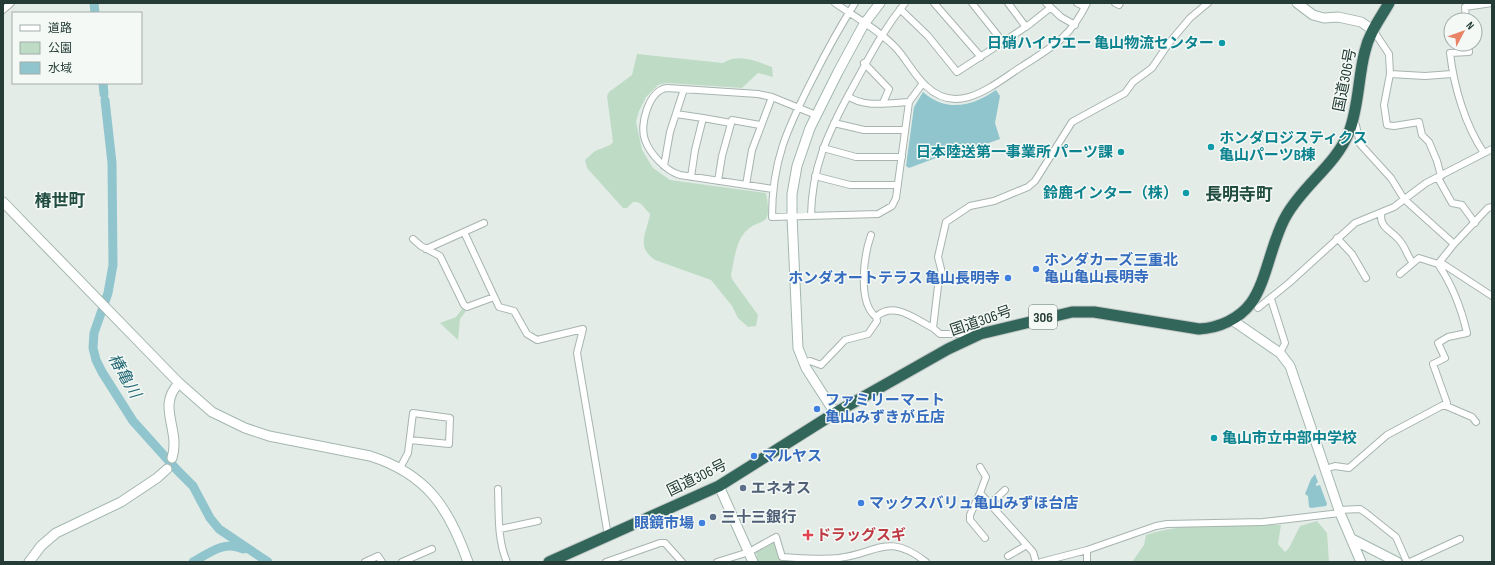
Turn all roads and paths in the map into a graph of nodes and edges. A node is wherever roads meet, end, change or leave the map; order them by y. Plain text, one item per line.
1 (11, 3) edge
2 (835, 3) edge
3 (855, 3) edge
4 (880, 3) edge
5 (905, 3) edge
6 (934, 3) edge
7 (972, 3) edge
8 (1008, 3) edge
9 (1077, 3) edge
10 (1115, 3) edge
11 (1120, 3) edge
12 (1208, 3) edge
13 (1298, 3) edge
14 (1389, 3) edge
15 (1492, 3) edge
16 (1048, 5) edge
17 (1086, 5) edge
18 (900, 9) junction
19 (3, 10) edge
20 (849, 12) junction
21 (1465, 12) edge
22 (864, 24) junction
23 (1075, 25) junction
24 (1026, 27) junction
25 (1372, 30) junction
26 (881, 34) junction
27 (1003, 42) junction
28 (1469, 52) edge
29 (981, 57) junction
30 (864, 63) junction
31 (1390, 74) junction
32 (1452, 74) junction
33 (923, 83) junction
34 (684, 89) junction
35 (848, 96) junction
36 (772, 97) junction
37 (909, 102) junction
38 (883, 103) junction
39 (798, 108) junction
40 (676, 114) junction
41 (816, 115) junction
42 (703, 118) junction
43 (1352, 121) junction
44 (731, 123) junction
45 (834, 123) junction
46 (760, 125) junction
47 (905, 130) junction
48 (823, 148) junction
49 (1492, 149) edge
50 (1484, 153) junction
51 (902, 158) junction
52 (664, 166) junction
53 (814, 176) junction
54 (691, 177) junction
55 (1439, 177) junction
56 (718, 181) junction
57 (746, 185) junction
58 (898, 185) junction
59 (773, 189) junction
60 (1404, 199) junction
61 (3, 202) edge
62 (1492, 207) edge
63 (1380, 214) junction
64 (811, 215) junction
65 (792, 216) junction
66 (484, 223) dead end
67 (1475, 223) junction
68 (464, 232) junction
69 (871, 235) dead end
70 (1337, 238) junction
71 (413, 239) dead end
72 (1454, 244) junction
73 (426, 249) junction
74 (1413, 263) junction
75 (1439, 263) junction
76 (1400, 274) dead end
77 (1366, 278) dead end
78 (494, 296) junction
79 (1492, 296) edge
80 (1271, 299) junction
81 (1258, 308) dead end
82 (876, 317) junction
83 (1232, 320) junction
84 (933, 328) junction
85 (974, 336) junction
86 (1280, 353) junction
87 (803, 363) junction
88 (179, 383) junction
89 (1444, 405) junction
90 (836, 413) junction
91 (1476, 422) dead end
92 (410, 440) junction
93 (172, 458) joint
94 (980, 467) dead end
95 (400, 468) junction
96 (167, 469) joint
97 (1325, 469) junction
98 (719, 486) junction
99 (498, 489) dead end
100 (1005, 490) dead end
101 (980, 493) junction
102 (990, 504) junction
103 (1340, 512) junction
104 (538, 521) dead end
105 (500, 529) junction
106 (608, 536) junction
107 (985, 538) dead end
108 (1352, 539) junction
109 (1460, 539) dead end
110 (1027, 545) junction
111 (432, 549) dead end
112 (1087, 550) junction
113 (749, 552) junction
114 (1008, 556) dead end
115 (731, 560) edge
116 (29, 562) edge
117 (365, 562) edge
118 (382, 562) edge
119 (402, 562) edge
120 (468, 562) edge
121 (507, 562) edge
122 (549, 562) edge
123 (606, 562) edge
124 (682, 562) edge
125 (717, 562) edge
126 (753, 562) edge
127 (926, 562) edge
128 (1036, 562) edge
129 (1041, 562) edge
130 (1087, 562) edge
131 (1361, 562) edge
132 (1397, 562) edge
133 (1409, 562) edge

1 - 19 street
2 - 20 street
3 - 20 street
4 - 22 street
5 - 18 street
6 - 29 street
7 - 27 street
8 - 24 street
9 - 17 street
10 - 11 street
12 - 84 street
13 - 25 street
14 - 25 highway, 国道306号 / 306
15 - 21 street
16 - 23 street
16 - 24 street
17 - 23 street
18 - 26 street
18 - 29 street
20 - 22 street
20 - 39 street
22 - 26 street
22 - 41 street
23 - 33 street
24 - 27 street
25 - 31 street
25 - 43 highway, 国道306号 / 306
26 - 30 street
26 - 33 street
27 - 29 street
28 - 32 street
30 - 35 street
30 - 38 street
31 - 32 street
31 - 55 street
32 - 50 street
33 - 37 street
34 - 36 street
34 - 40 street
34 - 52 street
35 - 38 street
35 - 45 street
36 - 39 street
36 - 46 street
37 - 38 street
37 - 47 street
39 - 41 street
39 - 59 street
40 - 42 street
40 - 52 street
41 - 65 street
42 - 44 street
42 - 54 street
43 - 60 street
43 - 83 highway, 国道306号 / 306
44 - 46 street
44 - 56 street
45 - 47 street
45 - 48 street
46 - 57 street
47 - 51 street
48 - 51 street
48 - 53 street
49 - 50 street
50 - 55 street
51 - 58 street
52 - 54 street
53 - 58 street
53 - 64 street
54 - 56 street
55 - 60 street
55 - 67 street
56 - 57 street
57 - 59 street
58 - 64 street
59 - 65 street
60 - 63 street
60 - 72 street
61 - 88 street
62 - 67 street
63 - 70 street
63 - 74 street
64 - 65 street
65 - 87 street
66 - 68 street
67 - 72 street
68 - 73 street
68 - 78 street
69 - 82 street
70 - 77 street
70 - 80 street
71 - 73 street
72 - 75 street
73 - 78 street
74 - 75 street
74 - 76 street
75 - 79 street
75 - 89 street
78 - 106 street
80 - 81 street
80 - 86 street
82 - 84 street
82 - 87 street
83 - 85 highway, 国道306号 / 306
83 - 86 street
84 - 85 street
85 - 90 highway, 国道306号 / 306
86 - 97 street
87 - 90 street
88 - 93 street
88 - 95 street
89 - 91 street
89 - 97 street
90 - 98 highway, 国道306号 / 306
92 - 92 street
92 - 95 street
93 - 96 street
94 - 101 street
95 - 120 street
96 - 116 street
97 - 103 street
98 - 106 highway, 国道306号 / 306
98 - 113 street
99 - 105 street
100 - 102 street
101 - 102 street
101 - 107 street
102 - 110 street
103 - 108 street
103 - 112 street
103 - 133 street
104 - 105 street
105 - 121 street
106 - 122 highway, 国道306号 / 306
108 - 131 street
108 - 132 street
109 - 133 street
110 - 114 street
110 - 128 street
111 - 119 street
112 - 129 street
112 - 130 street
113 - 115 street
113 - 126 street
113 - 127 street
115 - 125 street
117 - 118 street
123 - 124 street

